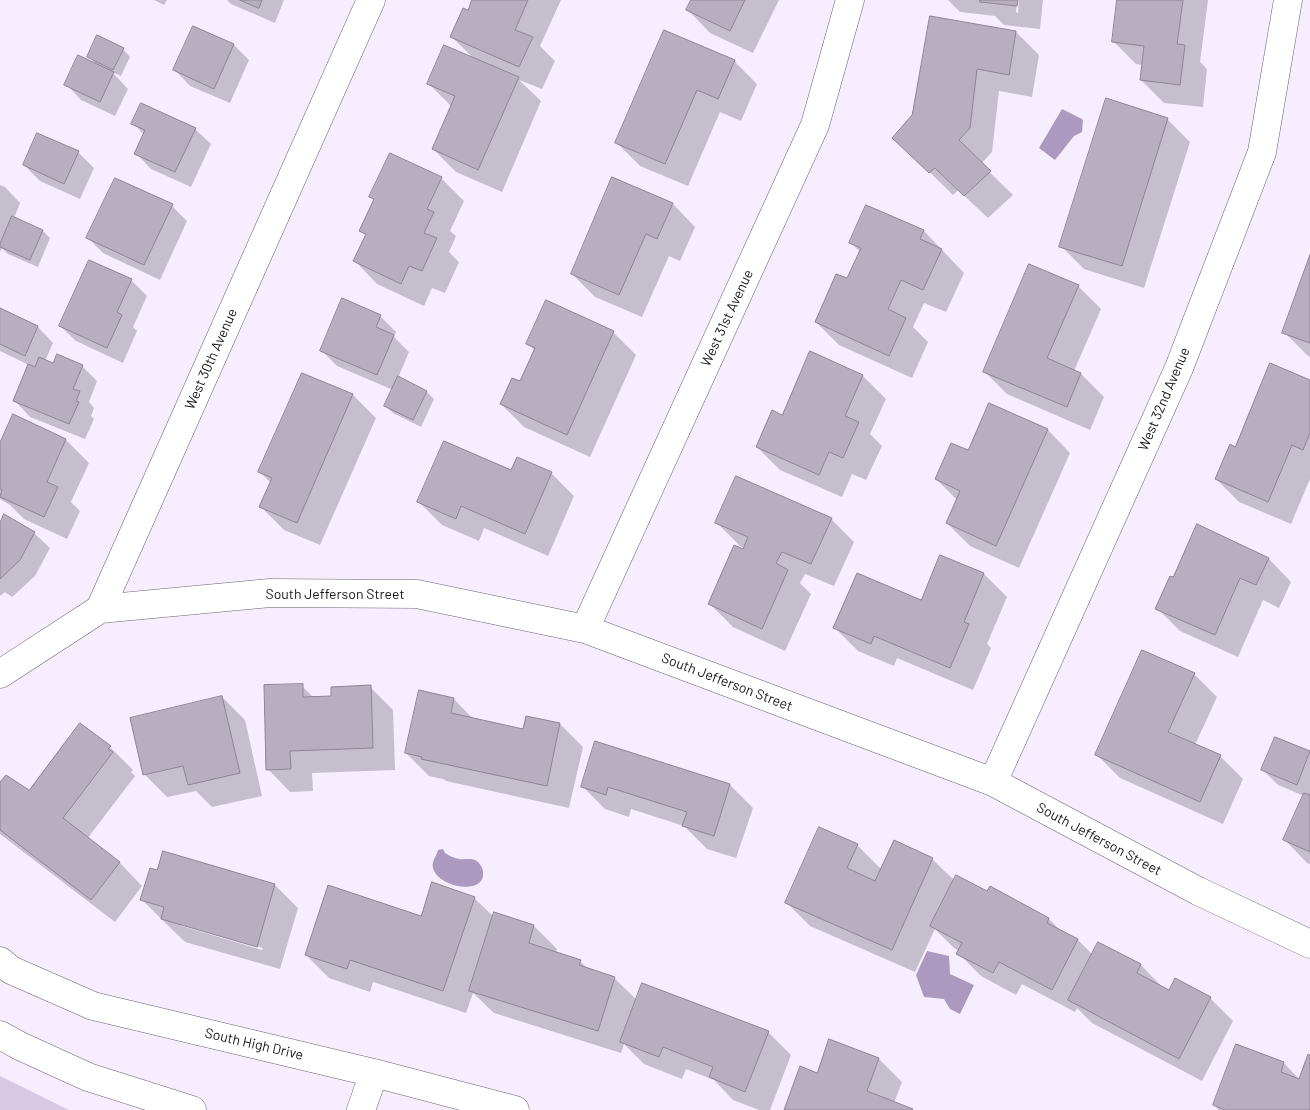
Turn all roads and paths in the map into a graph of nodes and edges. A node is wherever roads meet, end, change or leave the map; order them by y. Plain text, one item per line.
1 (371, 0) edge
2 (850, 0) edge
3 (1288, 0) edge
4 (100, 609) junction
5 (586, 629) junction
6 (0, 674) edge
7 (993, 782) junction
8 (1310, 944) edge
9 (0, 961) edge
10 (0, 1034) edge
11 (374, 1073) junction
12 (192, 1110) edge
13 (362, 1110) edge
14 (515, 1110) edge

1 - 4 street, West 30th Avenue
2 - 5 street, West 31st Avenue
3 - 7 street, West 32nd Avenue
4 - 5 street, South Jefferson Street
4 - 6 street
5 - 7 street, South Jefferson Street
7 - 8 street, South Jefferson Street
9 - 11 street, South High Drive
10 - 12 street
11 - 13 street
11 - 14 street, South High Drive

